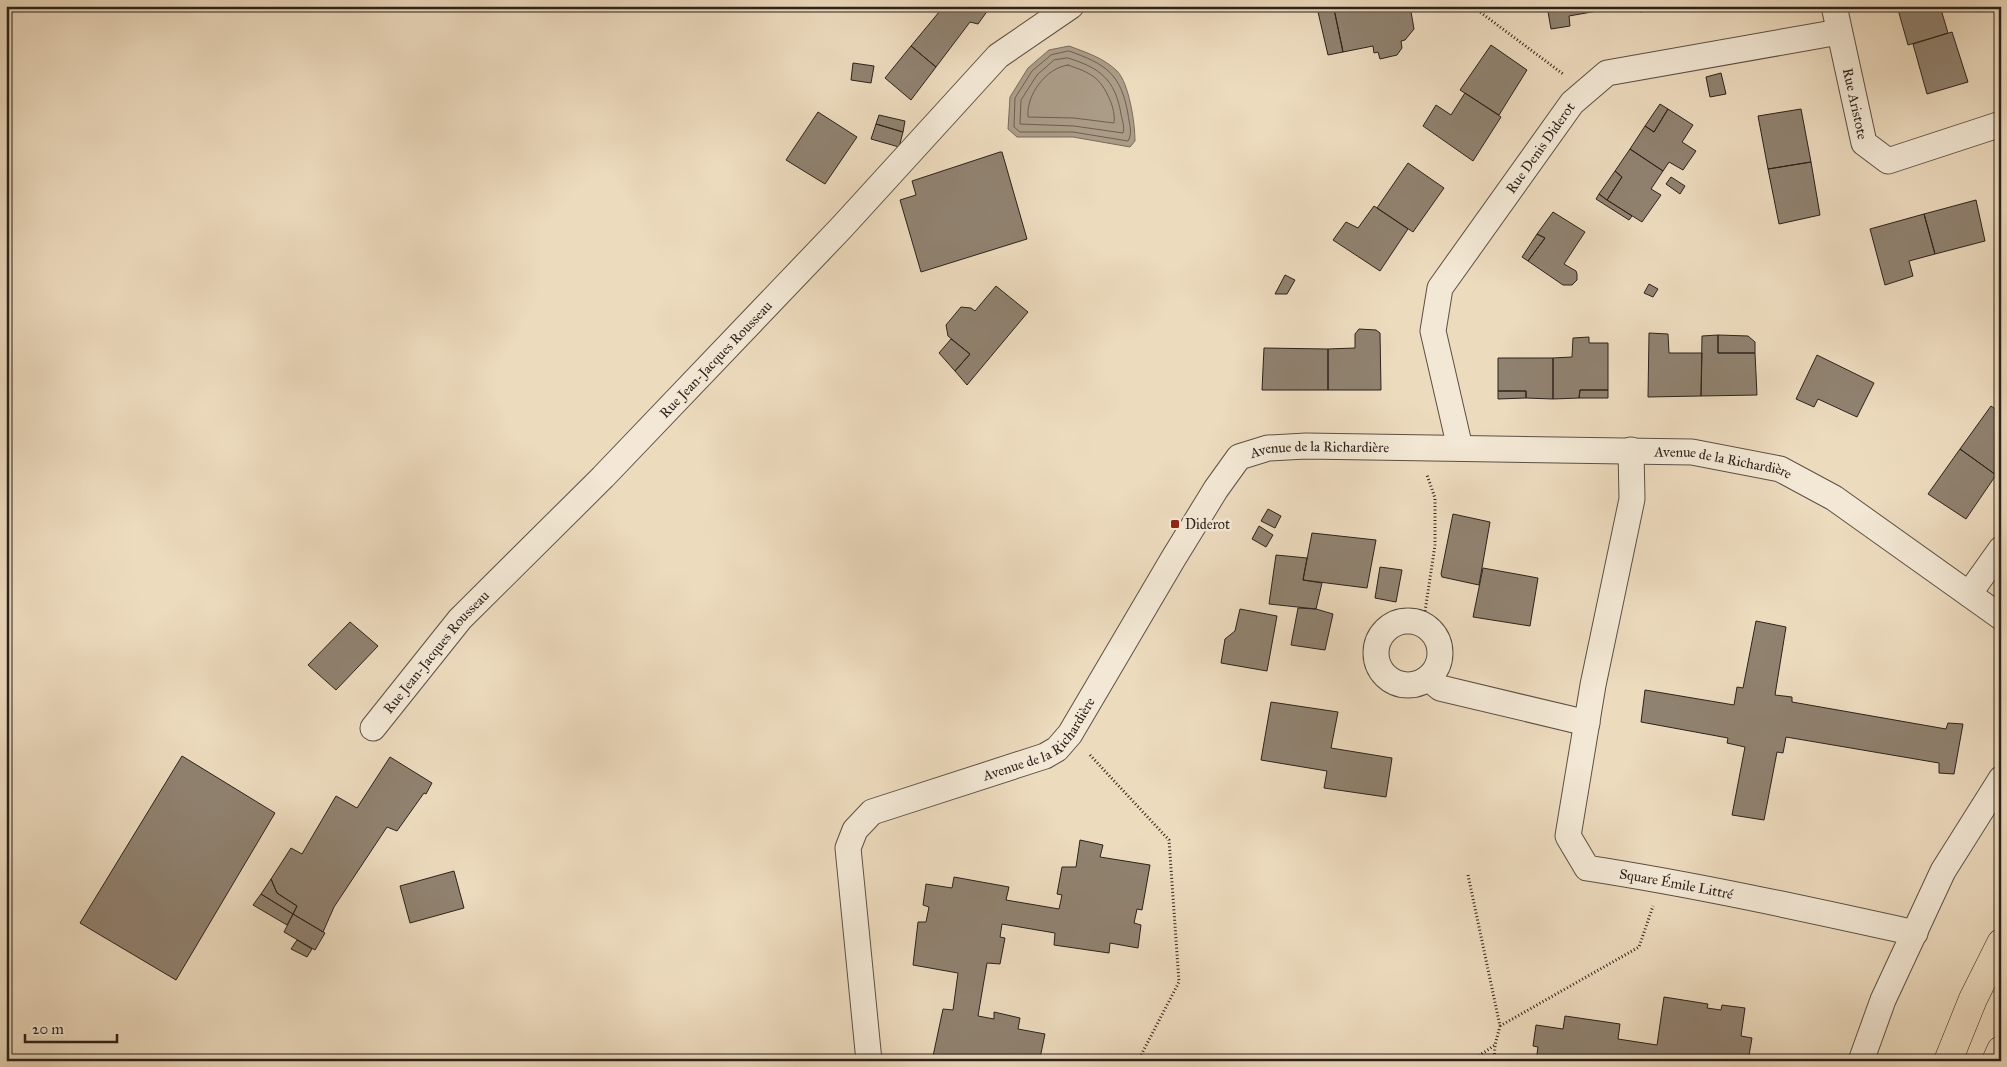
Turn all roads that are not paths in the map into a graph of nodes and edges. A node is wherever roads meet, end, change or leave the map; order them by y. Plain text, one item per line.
1 (1071, 6) edge
2 (1834, 6) edge
3 (1839, 32) junction
4 (2001, 124) edge
5 (1460, 448) junction
6 (1631, 450) junction
7 (2001, 549) edge
8 (1969, 594) junction
9 (2001, 617) edge
10 (1428, 678) junction
11 (1587, 723) junction
12 (373, 728) dead end
13 (2001, 779) edge
14 (1915, 933) junction
15 (2001, 944) edge
16 (2001, 1050) edge
17 (869, 1061) edge
18 (1861, 1061) edge
19 (1948, 1061) edge
20 (1996, 1061) edge

1 - 12 street, Rue Jean-Jacques Rousseau
2 - 3 street, Rue Aristote
3 - 4 street, Rue Aristote
3 - 5 street, Rue Denis Diderot
5 - 6 street, Avenue de la Richardière
5 - 17 street, Avenue de la Richardière
6 - 8 street, Avenue de la Richardière
6 - 11 street, Square Émile Littré
7 - 8 street
8 - 9 street, Avenue de la Richardière
10 - 10 street
10 - 11 street
11 - 14 street, Square Émile Littré
13 - 14 street
14 - 18 street
15 - 19 main road
16 - 20 main road

